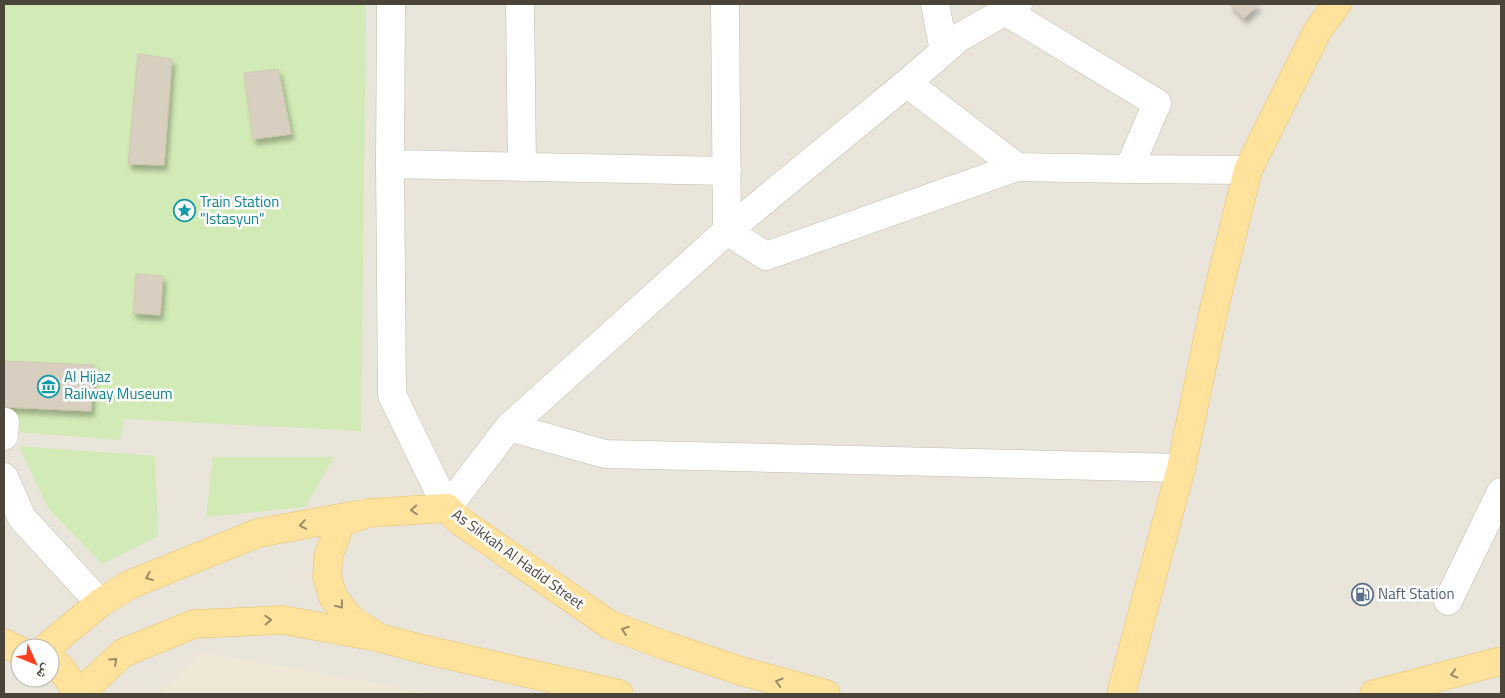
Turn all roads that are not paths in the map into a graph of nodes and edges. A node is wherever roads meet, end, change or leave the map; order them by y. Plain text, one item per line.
1 (391, 4) edge
2 (520, 4) edge
3 (725, 4) edge
4 (935, 4) edge
5 (1337, 4) edge
6 (1012, 7) edge
7 (944, 51) junction
8 (907, 83) junction
9 (390, 164) junction
10 (522, 167) junction
11 (1017, 167) junction
12 (1129, 169) junction
13 (1248, 170) junction
14 (727, 171) junction
15 (727, 230) junction
16 (509, 426) junction
17 (1181, 468) junction
18 (4, 477) edge
19 (1501, 492) edge
20 (447, 508) junction
21 (368, 513) junction
22 (1448, 601) dead end
23 (100, 603) junction
24 (58, 638) edge
25 (380, 638) junction
26 (1501, 661) edge
27 (60, 668) edge
28 (603, 692) edge
29 (79, 694) edge
30 (826, 694) edge
31 (1121, 694) edge
32 (1374, 694) edge

1 - 9 street
2 - 10 street
3 - 14 street
4 - 7 street
5 - 13 main road
6 - 7 street
6 - 12 street
7 - 8 street
8 - 11 street
8 - 15 street
9 - 10 street
9 - 20 street
10 - 14 street
11 - 12 street
11 - 15 street
12 - 13 street
13 - 17 main road
14 - 15 street
15 - 16 street
16 - 17 street
16 - 20 street
17 - 31 main road
18 - 23 street
19 - 22 street
20 -> 21 main road, As Sikkah Al Hadid Street
30 -> 20 main road, As Sikkah Al Hadid Street
21 -> 23 main road
21 -> 25 main road, As Sikkah Al Hadid Street
23 - 24 main road
25 - 28 main road, As Sikkah Al Hadid Street
29 -> 25 main road
26 -> 32 main road
27 - 29 main road

